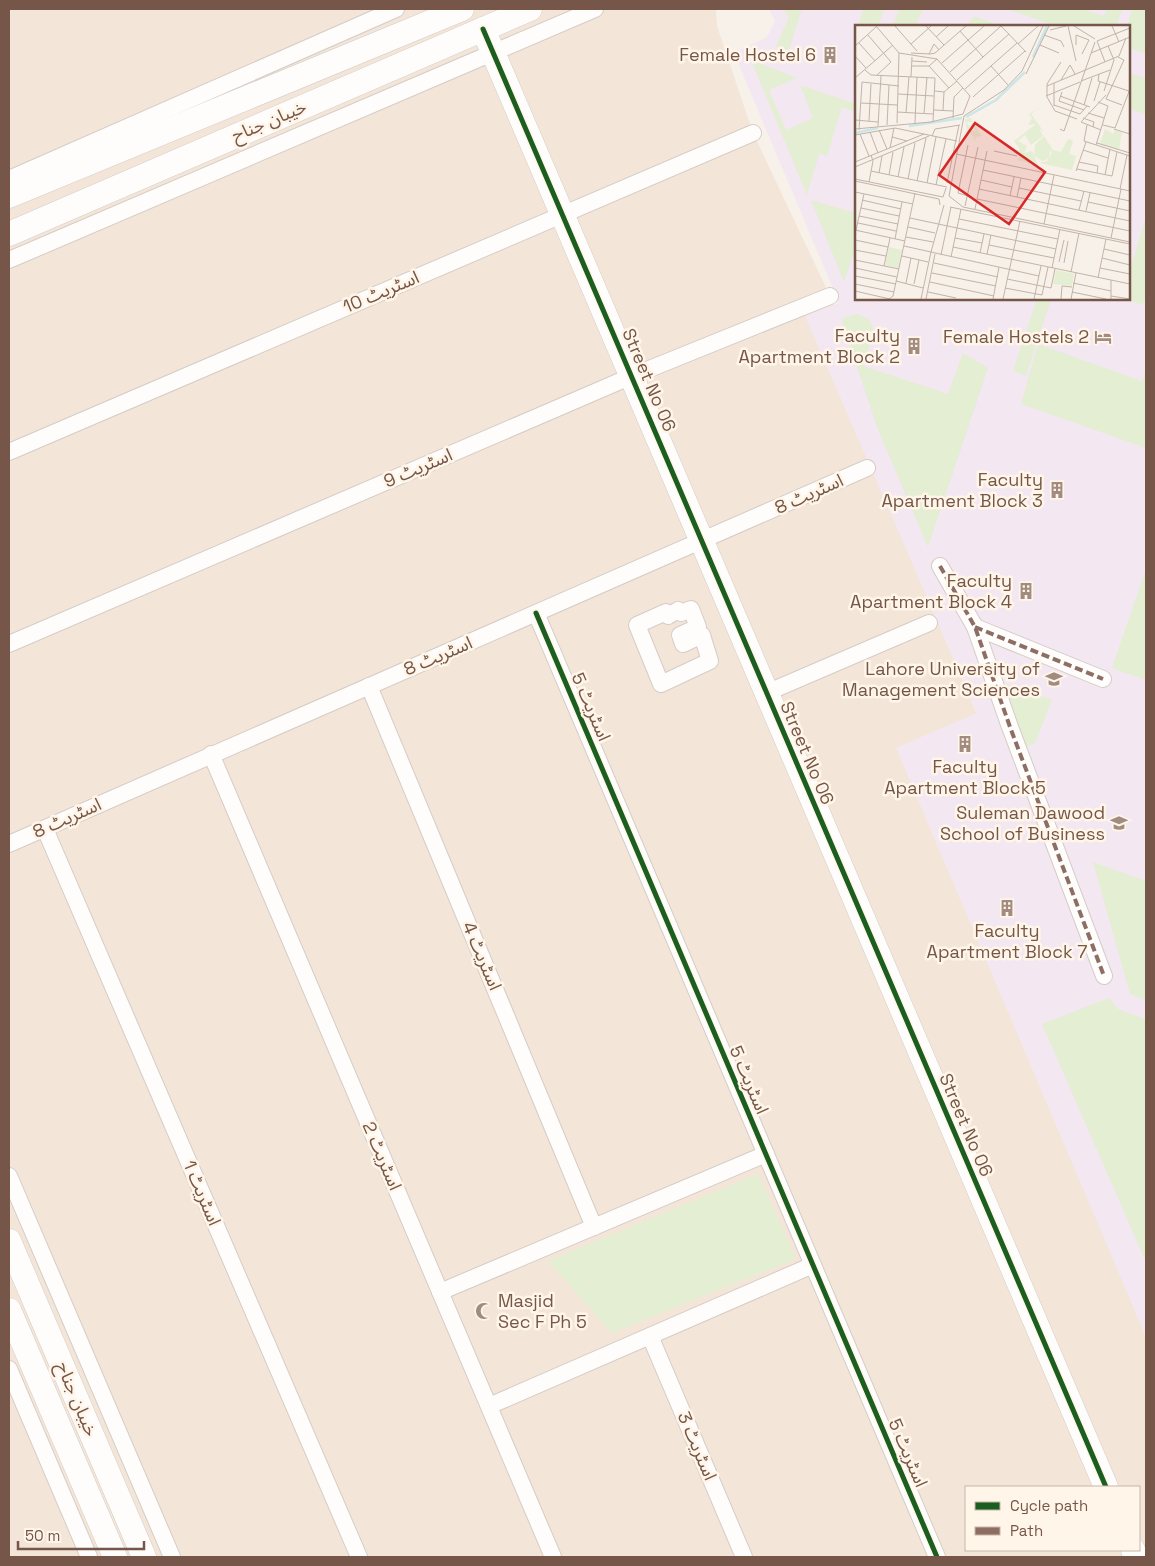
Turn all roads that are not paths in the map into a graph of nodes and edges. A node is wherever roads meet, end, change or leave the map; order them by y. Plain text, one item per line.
1 (396, 9) edge
2 (462, 9) edge
3 (530, 9) edge
4 (595, 9) edge
5 (432, 14) edge
6 (483, 29) junction
7 (493, 53) junction
8 (754, 134) dead end
9 (9, 180) edge
10 (9, 196) edge
11 (563, 214) junction
12 (9, 234) edge
13 (9, 260) edge
14 (830, 296) dead end
15 (632, 376) junction
16 (9, 452) edge
17 (867, 468) dead end
18 (702, 541) junction
19 (940, 566) dead end
20 (691, 610) joint
21 (536, 613) junction
22 (929, 623) dead end
23 (975, 627) junction
24 (9, 644) edge
25 (1103, 679) dead end
26 (369, 686) junction
27 (766, 693) junction
28 (211, 754) junction
29 (44, 828) junction
30 (9, 844) edge
31 (1104, 976) dead end
32 (766, 1154) junction
33 (9, 1176) edge
34 (594, 1227) junction
35 (9, 1241) edge
36 (813, 1265) junction
37 (440, 1292) junction
38 (9, 1310) edge
39 (650, 1336) junction
40 (9, 1369) edge
41 (489, 1406) junction
42 (1106, 1486) edge
43 (89, 1557) edge
44 (115, 1557) edge
45 (144, 1557) edge
46 (172, 1557) edge
47 (359, 1557) edge
48 (553, 1557) edge
49 (744, 1557) edge
50 (937, 1557) edge

1 - 9 street
2 - 5 main road, خیبان جناح
3 - 6 main road, خیبان جناح
4 - 7 street
5 - 10 main road, خیبان جناح
6 - 7 main road, Street No 06
6 - 12 main road, خیبان جناح
7 - 11 main road, Street No 06
7 - 13 street
8 - 11 street, اسٹریٹ 10
11 - 15 main road, Street No 06
11 - 16 street, اسٹریٹ 10
14 - 15 street, اسٹریٹ 9
15 - 18 main road, Street No 06
15 - 24 street, اسٹریٹ 9
17 - 18 street, اسٹریٹ 8
18 - 21 street, اسٹریٹ 8
18 - 27 main road, Street No 06
19 - 23 street
20 - 20 street
21 - 26 street, اسٹریٹ 8
21 - 32 street, اسٹریٹ 5
22 - 27 street
23 - 25 street
23 - 31 street
26 - 28 street, اسٹریٹ 8
26 - 34 street, اسٹریٹ 4
27 - 42 main road, Street No 06
28 - 29 street, اسٹریٹ 8
28 - 37 street, اسٹریٹ 2
29 - 30 street, اسٹریٹ 8
29 - 47 street, اسٹریٹ 1
32 - 34 street
32 - 36 street, اسٹریٹ 5
33 - 46 street
34 - 37 street
35 - 45 main road, خیبان جناح
36 - 39 street
36 - 50 street, اسٹریٹ 5
37 - 41 street, اسٹریٹ 2
38 - 44 main road, خیبان جناح
39 - 41 street
39 - 49 street, اسٹریٹ 3
40 - 43 street
41 - 48 street, اسٹریٹ 2

